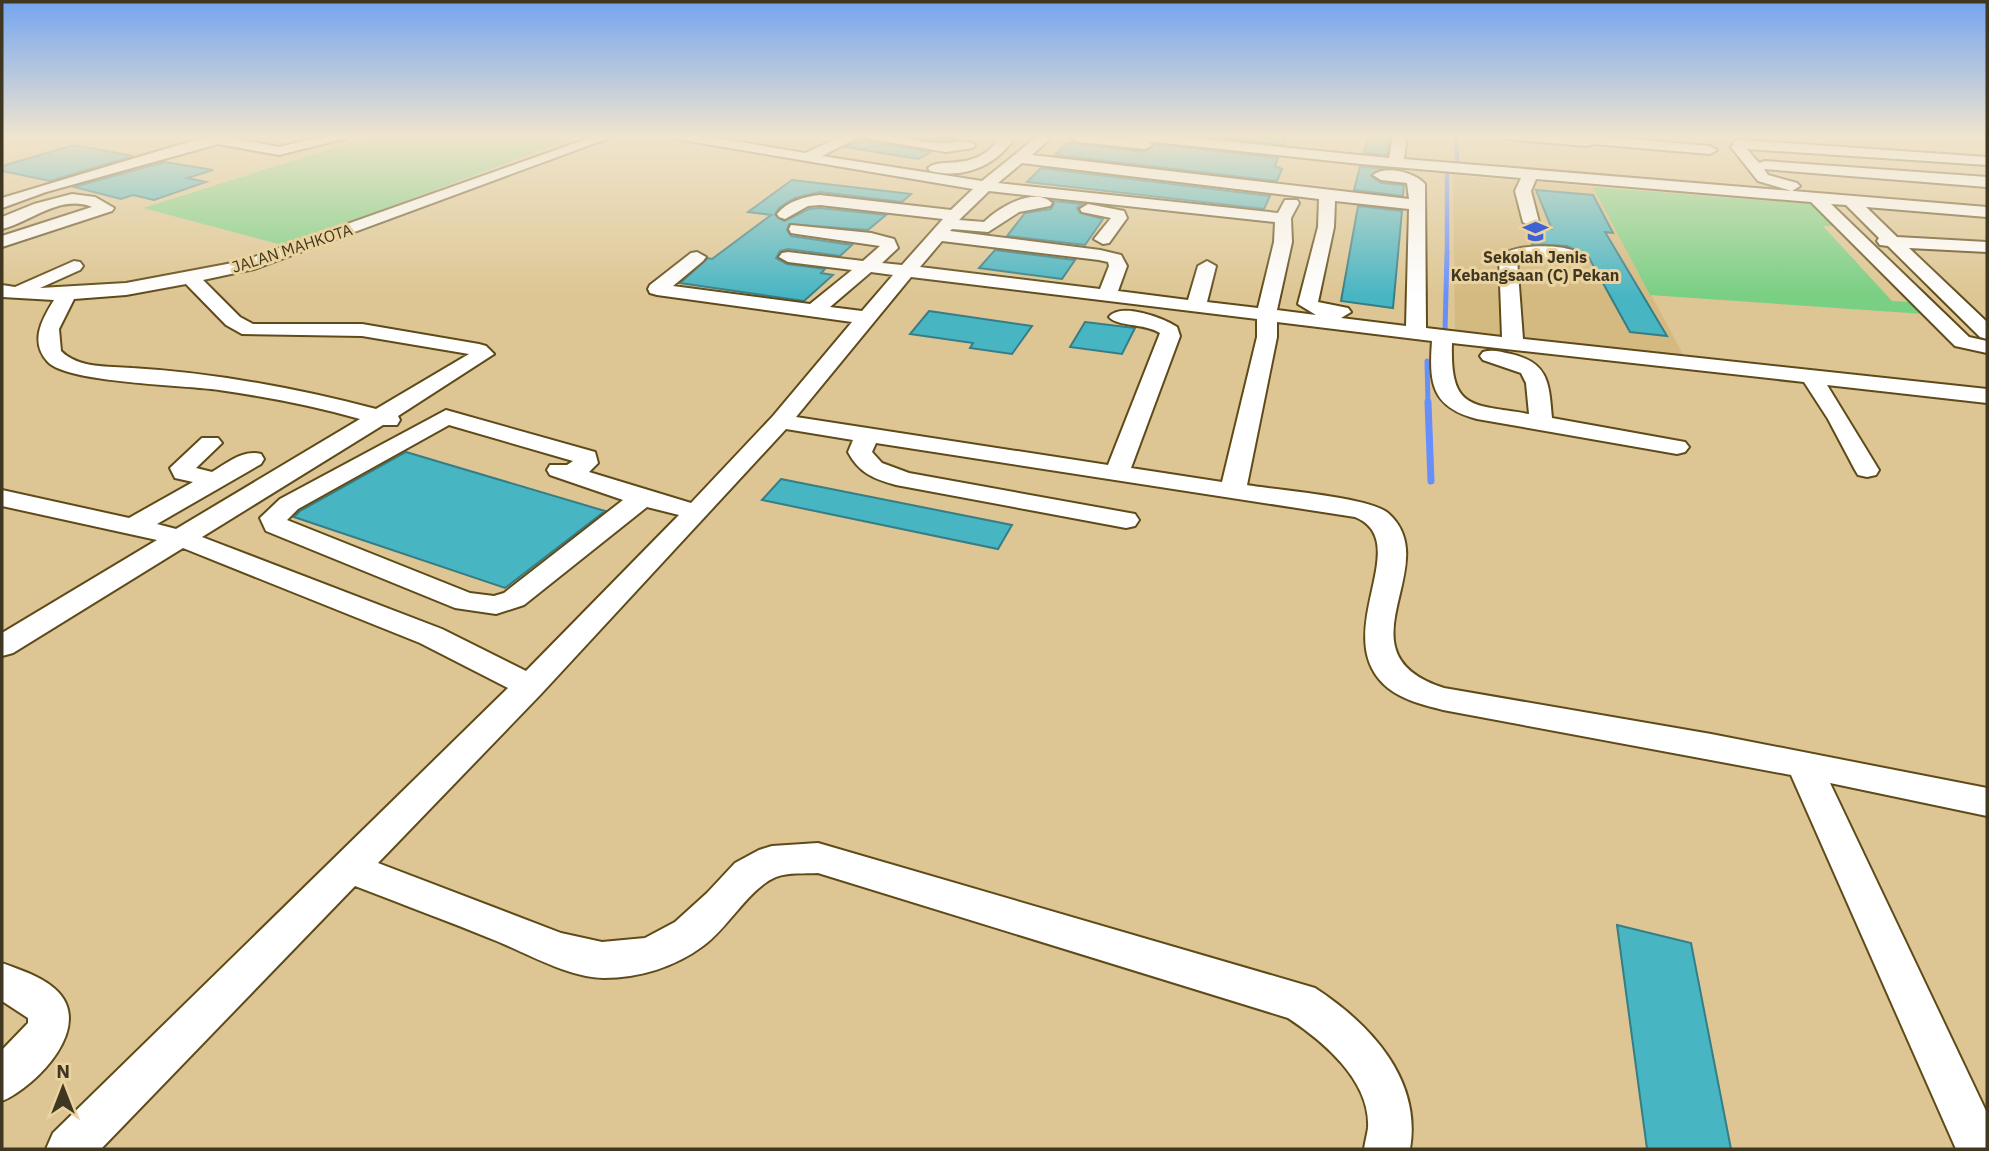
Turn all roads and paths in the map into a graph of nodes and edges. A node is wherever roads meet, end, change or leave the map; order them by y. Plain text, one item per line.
1 (42, 189) edge
2 (461, 189) edge
3 (511, 189) edge
4 (982, 189) edge
5 (1001, 189) edge
6 (1290, 189) edge
7 (1315, 189) edge
8 (1417, 189) edge
9 (1525, 189) edge
10 (1707, 189) edge
11 (1839, 189) edge
12 (1870, 189) edge
13 (508, 190) dead end
14 (1873, 192) junction
15 (1327, 195) junction
16 (1816, 198) junction
17 (430, 200) junction
18 (1906, 200) junction
19 (1851, 201) junction
20 (471, 202) dead end
21 (1987, 202) edge
22 (2, 204) edge
23 (1417, 205) junction
24 (1987, 212) edge
25 (785, 214) dead end
26 (1283, 218) junction
27 (1531, 222) dead end
28 (947, 224) junction
29 (797, 229) dead end
30 (2, 237) edge
31 (1103, 239) dead end
32 (1859, 239) junction
33 (1894, 241) junction
34 (1987, 247) edge
35 (1574, 256) dead end
36 (697, 257) dead end
37 (788, 257) dead end
38 (74, 266) dead end
39 (1207, 266) dead end
40 (865, 268) junction
41 (906, 273) junction
42 (190, 278) junction
43 (8, 292) edge
44 (68, 293) junction
45 (1107, 297) junction
46 (1067, 302) junction
47 (1196, 307) junction
48 (1035, 308) dead end
49 (815, 310) junction
50 (1267, 313) junction
51 (867, 317) junction
52 (1416, 326) junction
53 (1987, 333) edge
54 (1442, 342) junction
55 (1513, 344) junction
56 (1987, 347) edge
57 (1811, 377) junction
58 (1987, 396) edge
59 (402, 405) junction
60 (380, 418) junction
61 (781, 421) junction
62 (435, 423) junction
63 (1541, 423) junction
64 (867, 436) junction
65 (210, 443) dead end
66 (1677, 447) dead end
67 (252, 460) dead end
68 (1083, 469) junction
69 (1867, 470) dead end
70 (1117, 473) junction
71 (216, 480) junction
72 (1233, 490) junction
73 (2, 498) edge
74 (642, 498) junction
75 (1060, 506) junction
76 (697, 512) junction
77 (1126, 520) dead end
78 (135, 526) junction
79 (178, 537) junction
80 (2, 646) edge
81 (530, 686) junction
82 (1804, 765) junction
83 (1987, 802) edge
84 (349, 868) junction
85 (2, 982) edge
86 (2, 1079) edge
87 (1981, 1145) edge
88 (69, 1149) edge
89 (1387, 1149) edge

1 - 22 street
2 - 17 street, JALAN MAHKOTA
3 - 13 street
4 - 28 street
5 - 26 street
6 - 26 street
7 - 15 street
8 - 23 street
9 - 27 street
10 - 16 street
11 - 14 street
12 - 14 street
14 - 18 street
15 - 23 street
15 - 52 street
16 - 19 street
16 - 32 street
17 - 20 street
17 - 42 street, JALAN MAHKOTA
18 - 19 street
18 - 21 street
18 - 24 street
19 - 33 street
23 - 52 street
25 - 28 street
26 - 50 street
28 - 31 street
28 - 41 street
28 - 45 street
29 - 40 street
30 - 30 street
32 - 33 street
32 - 56 street
33 - 34 street
33 - 53 street
35 - 55 street
36 - 49 street
37 - 40 street
38 - 43 street
39 - 47 street
40 - 41 street
40 - 49 street
41 - 46 street
41 - 51 street
42 - 44 street, JALAN MAHKOTA
42 - 59 street
43 - 44 street, JALAN MAHKOTA
44 - 60 street
45 - 46 street
45 - 47 street
46 - 48 street
46 - 70 street
47 - 50 street
49 - 51 street
50 - 52 street
50 - 72 street
51 - 61 street
52 - 54 street
54 - 55 street
54 - 63 street
54 - 63 street
55 - 57 street
57 - 58 street
57 - 69 street
59 - 60 street
59 - 62 street
60 - 62 street
60 - 79 street
61 - 64 street
61 - 76 street
62 - 74 street
62 - 74 street
63 - 66 street
64 - 68 street
64 - 75 street
65 - 71 street
67 - 71 street
68 - 70 street
68 - 75 street
70 - 72 street
71 - 78 street
72 - 82 street
73 - 78 street
74 - 76 street
75 - 77 street
76 - 81 street
78 - 79 street
79 - 80 street
79 - 81 street
81 - 84 street
82 - 83 street
82 - 87 street
84 - 88 street
84 - 89 street
85 - 86 street

